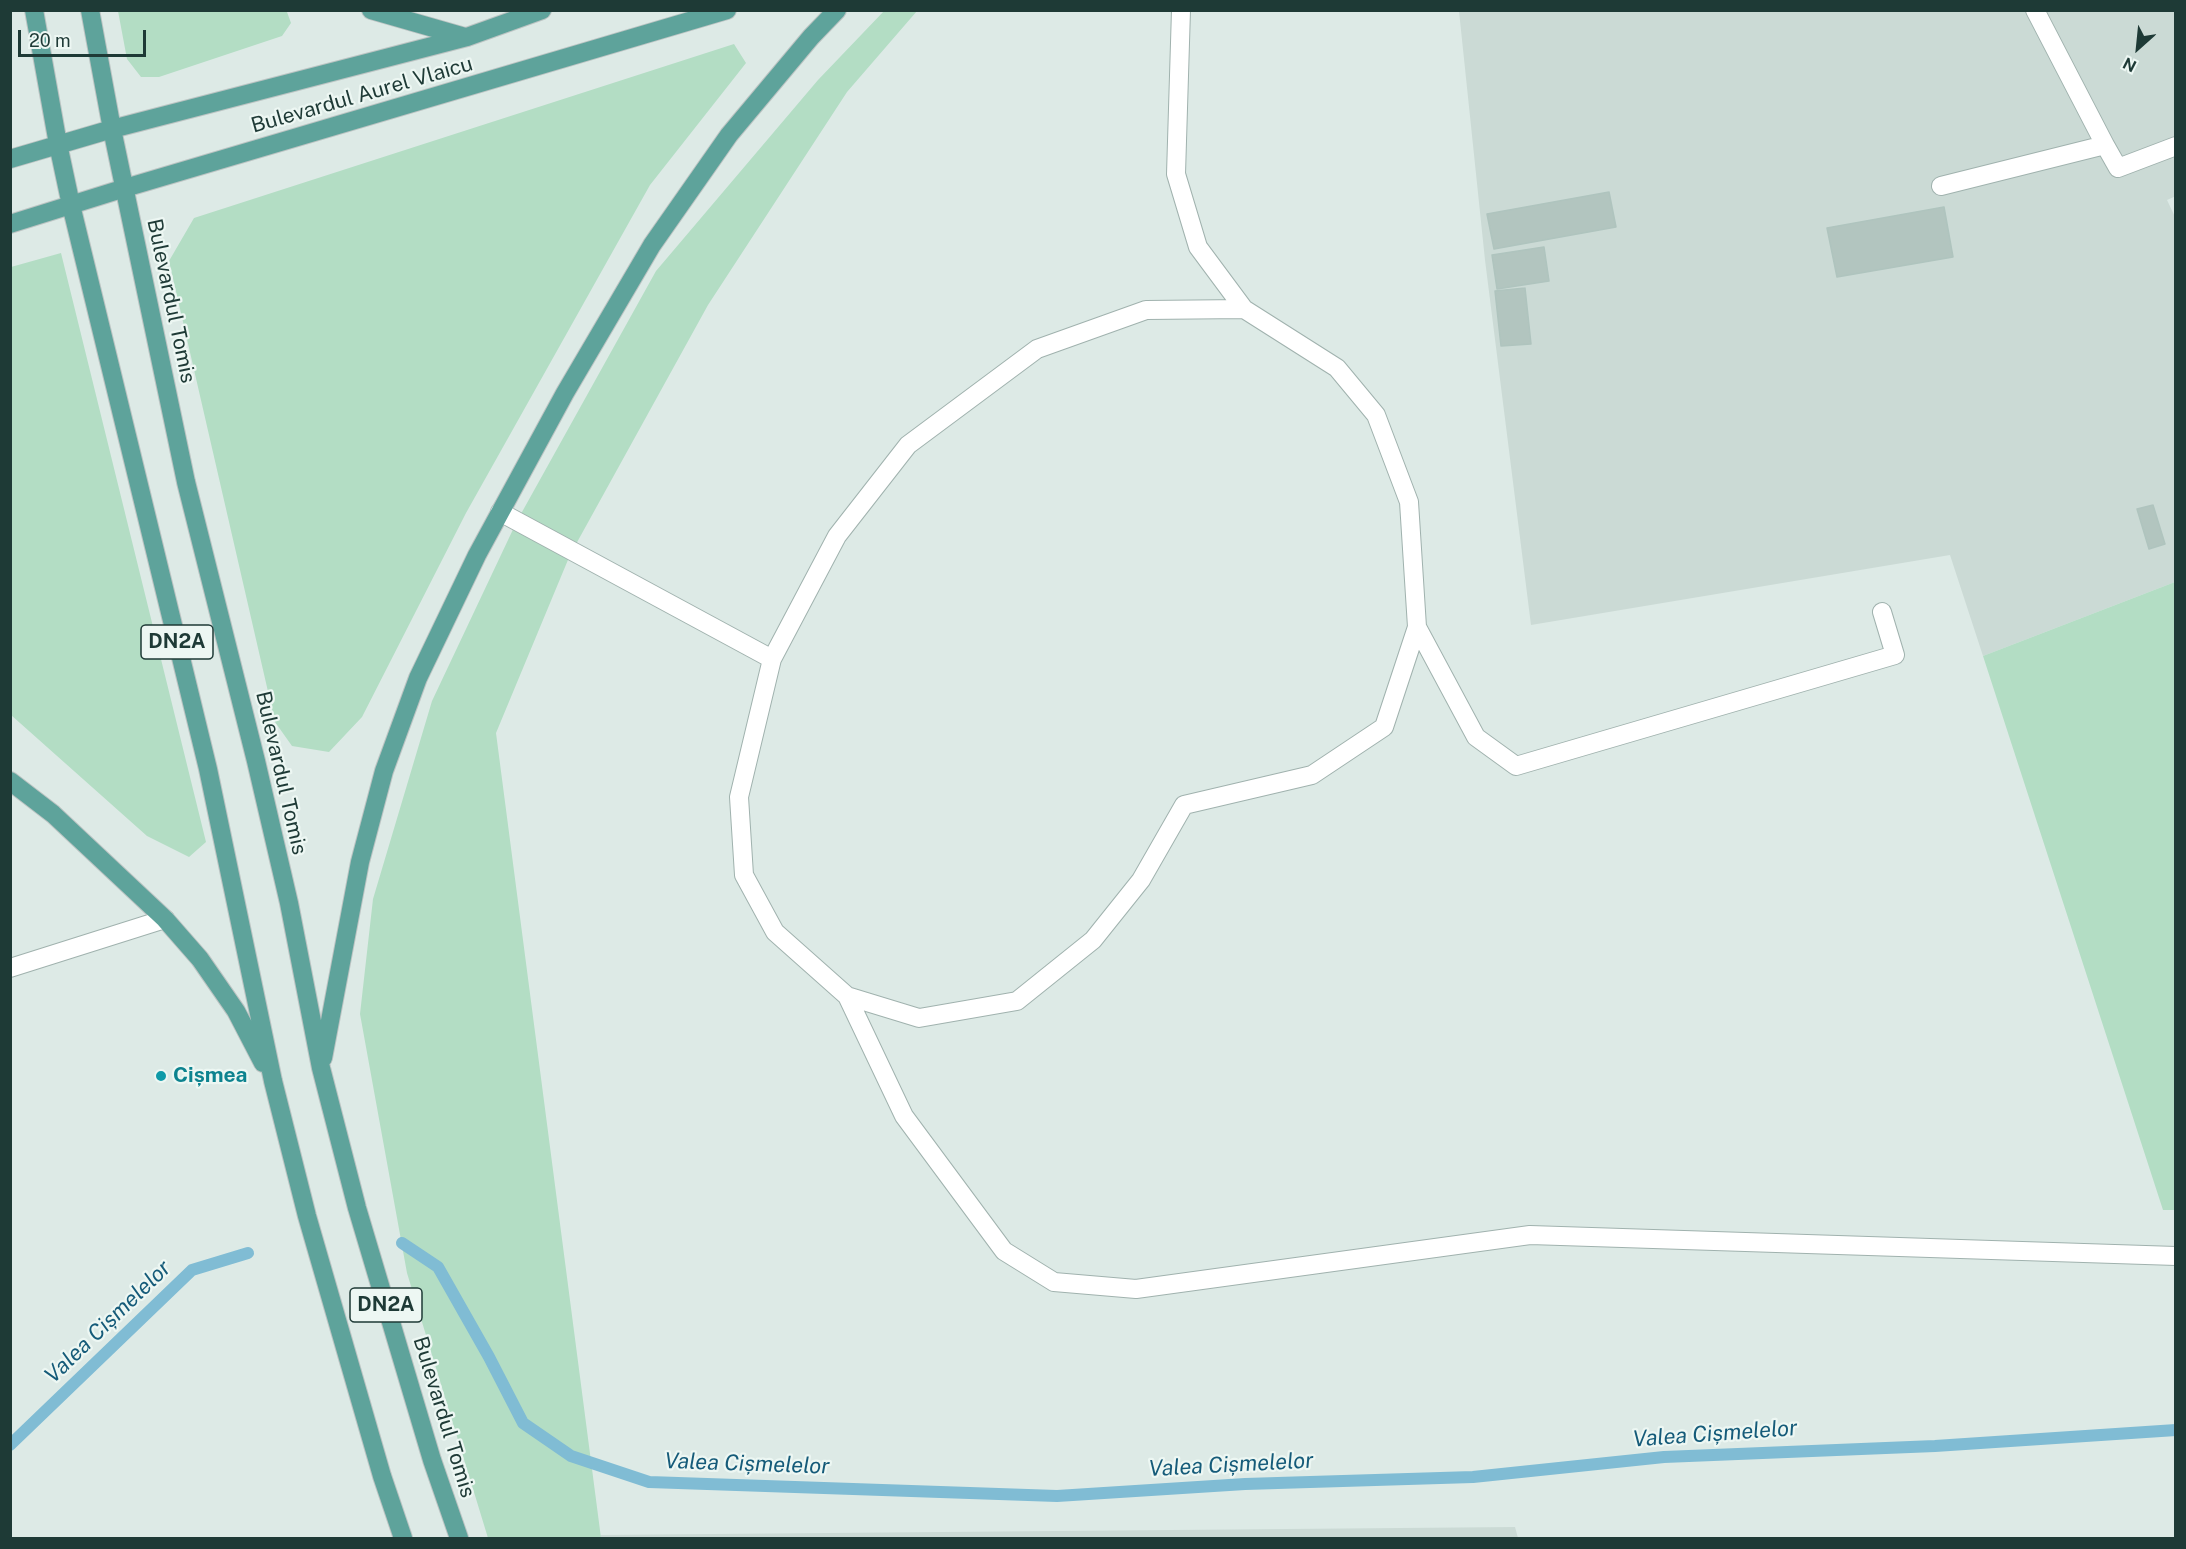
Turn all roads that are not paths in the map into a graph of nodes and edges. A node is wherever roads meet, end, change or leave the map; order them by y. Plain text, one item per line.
1 (34, 10) edge
2 (90, 10) edge
3 (371, 10) edge
4 (542, 10) edge
5 (727, 10) edge
6 (837, 10) edge
7 (1180, 10) edge
8 (2035, 10) edge
9 (467, 37) junction
10 (112, 129) junction
11 (58, 144) junction
12 (2105, 145) junction
13 (2175, 146) edge
14 (10, 159) edge
15 (1941, 186) dead end
16 (124, 188) junction
17 (71, 205) junction
18 (10, 224) edge
19 (1244, 309) junction
20 (500, 512) junction
21 (1882, 612) dead end
22 (1417, 627) junction
23 (772, 659) junction
24 (10, 781) edge
25 (165, 919) junction
26 (10, 968) edge
27 (847, 996) junction
28 (321, 1068) junction
29 (273, 1081) junction
30 (2175, 1256) edge
31 (403, 1539) edge
32 (459, 1539) edge

1 - 11 main road, DN2A
2 - 10 main road, Bulevardul Tomis / DN2A
3 - 9 main road
4 - 9 main road, Bulevardul Aurel Vlaicu
5 - 16 main road, Bulevardul Aurel Vlaicu
6 - 20 main road
7 - 19 lane
8 - 12 lane
9 - 10 main road, Bulevardul Aurel Vlaicu
10 - 11 main road, Bulevardul Aurel Vlaicu
10 - 16 main road, Bulevardul Tomis / DN2A
11 - 14 main road, Bulevardul Aurel Vlaicu
11 - 17 main road, DN2A
12 - 13 lane
12 - 15 lane
16 - 17 main road, Bulevardul Aurel Vlaicu
16 - 28 main road, Bulevardul Tomis / DN2A
17 - 18 main road, Bulevardul Aurel Vlaicu
17 - 29 main road, DN2A
19 - 22 lane
19 - 23 lane
20 - 23 lane
20 - 28 main road
21 - 22 lane
22 - 27 lane
23 - 27 lane
24 - 25 main road
25 - 26 lane
25 - 29 main road
27 - 30 lane
28 - 32 main road, Bulevardul Tomis / DN2A
29 - 31 main road, DN2A

